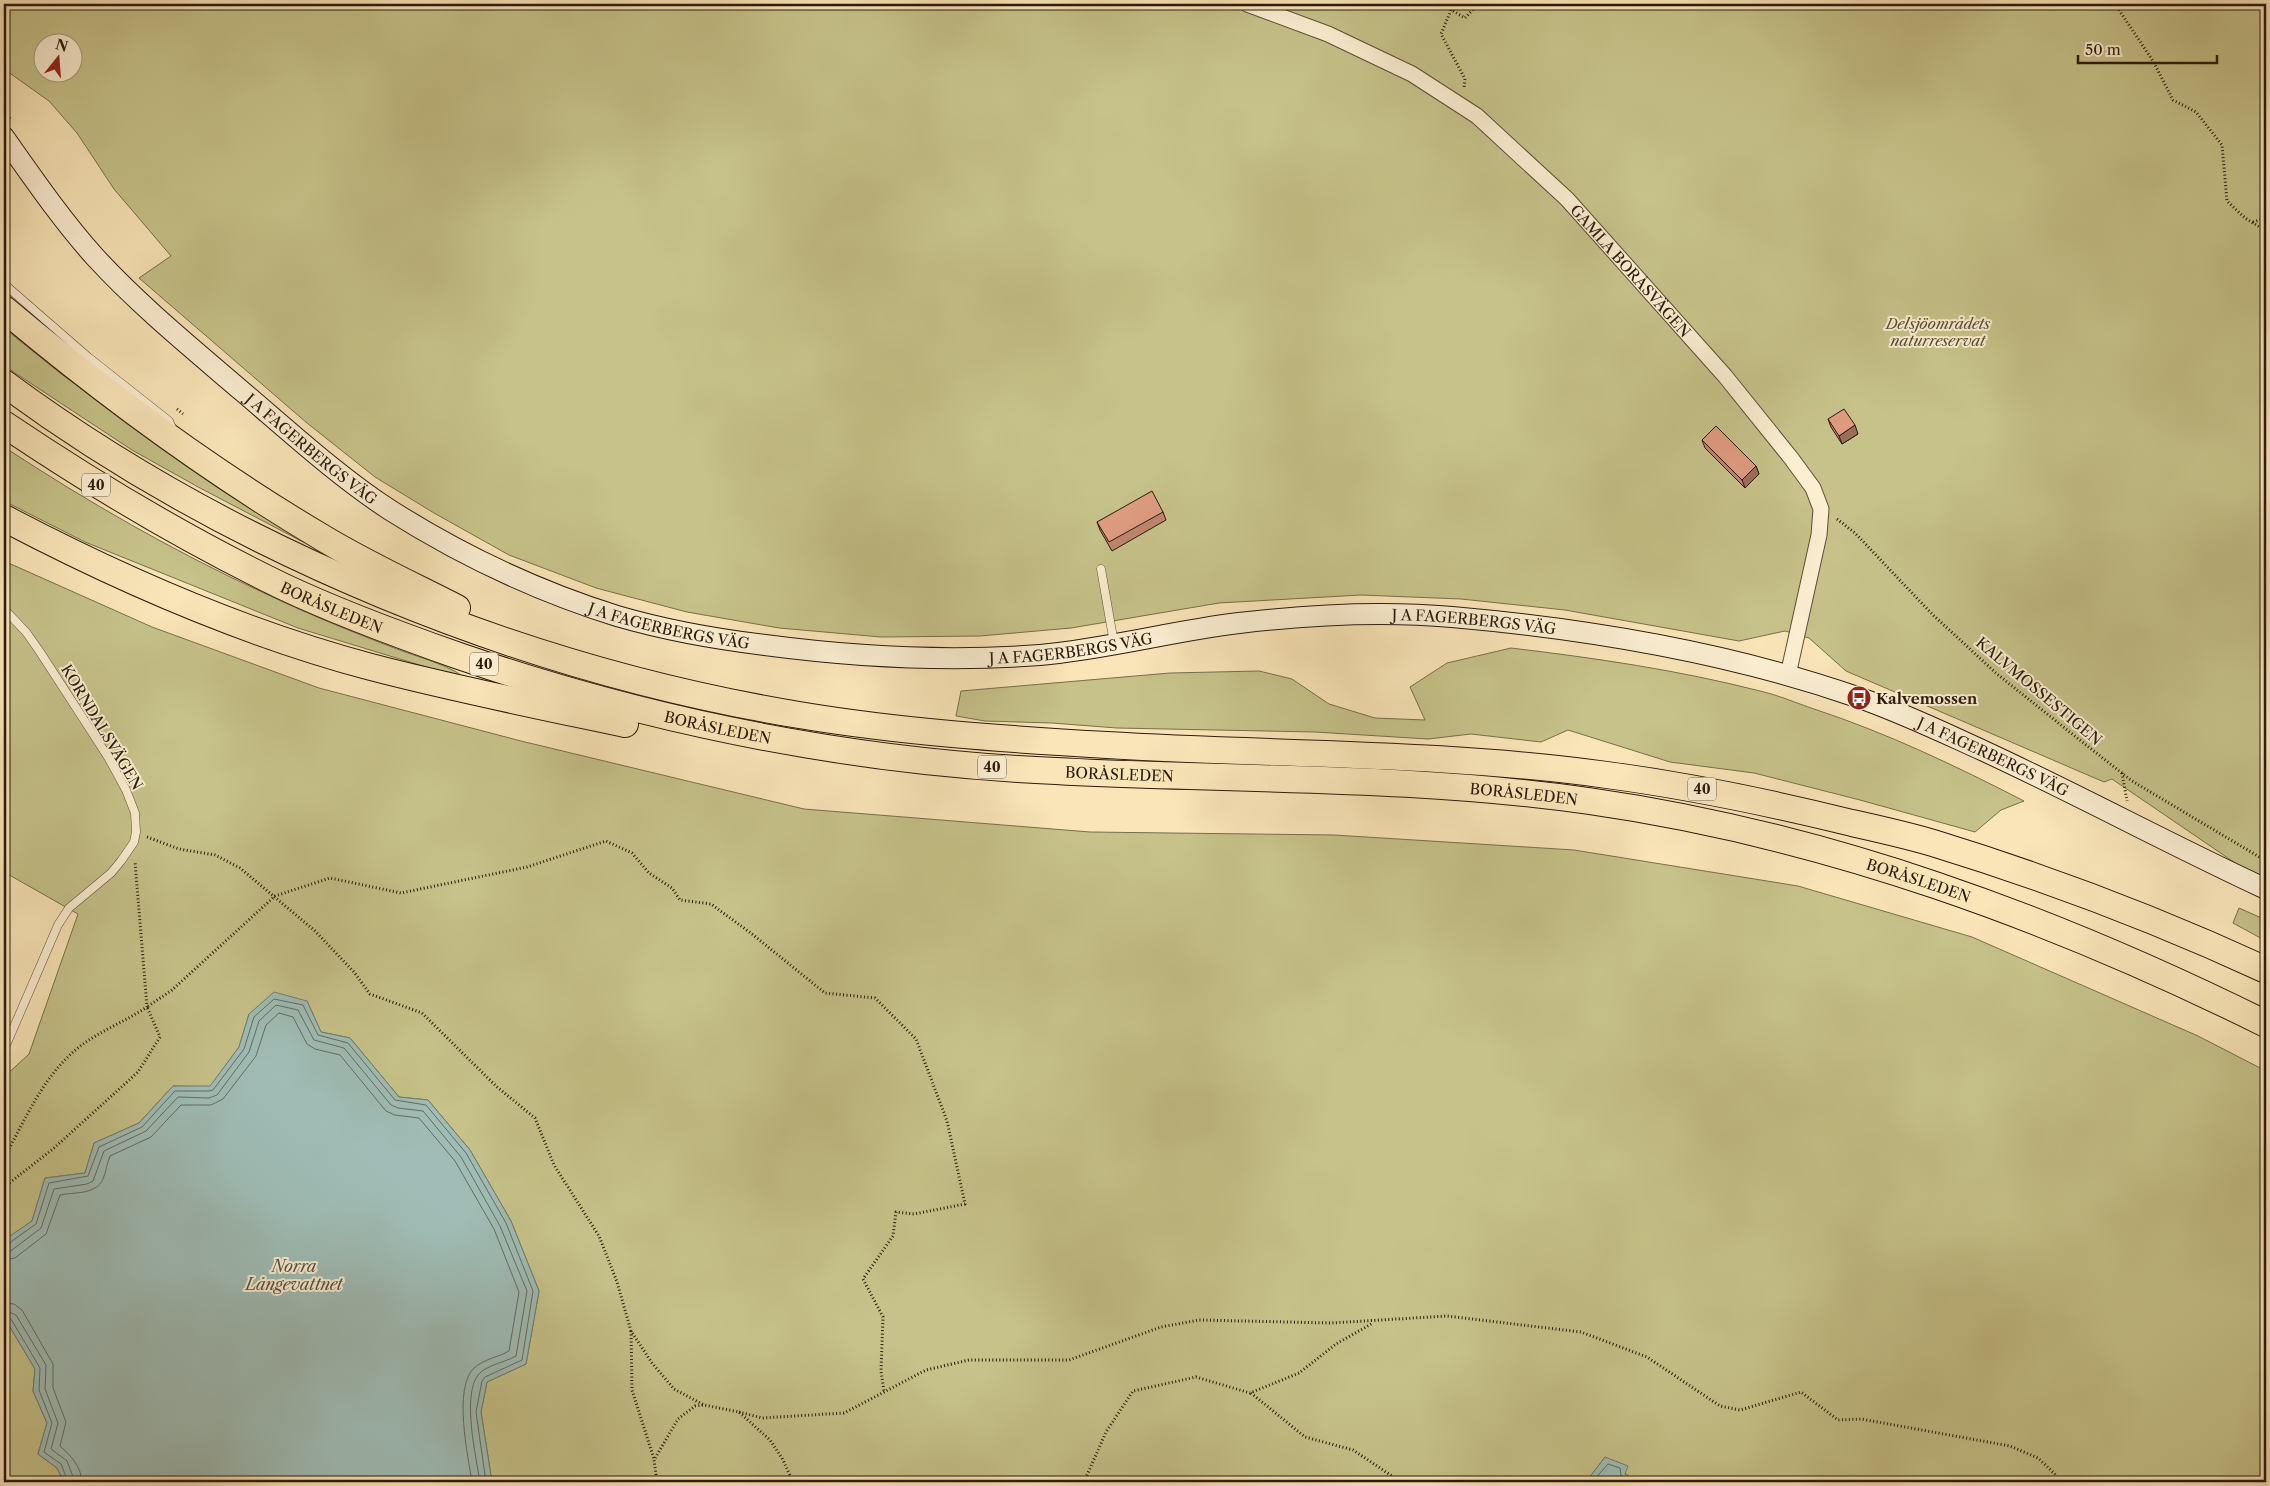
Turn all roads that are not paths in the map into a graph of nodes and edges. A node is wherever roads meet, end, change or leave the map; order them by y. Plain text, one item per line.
1 (1247, 4) edge
2 (9, 131) edge
3 (4, 284) edge
4 (4, 309) edge
5 (4, 383) edge
6 (4, 424) edge
7 (179, 445) junction
8 (4, 518) edge
9 (1101, 569) dead end
10 (4, 609) edge
11 (1114, 643) junction
12 (553, 657) junction
13 (1788, 675) junction
14 (792, 743) junction
15 (2266, 889) edge
16 (2266, 970) edge
17 (2266, 1024) edge
18 (7, 1043) dead end

1 - 13 street, GAMLA BORÅSVÄGEN
2 - 11 street, J A FAGERBERGS VÄG
3 - 7 lane
4 - 7 highway
5 - 12 highway, BORÅSLEDEN / 40
6 - 14 highway, BORÅSLEDEN / 40
7 - 12 highway
8 - 14 highway
9 - 11 lane
10 - 18 lane, KORNDALSVÄGEN
11 - 13 street, J A FAGERBERGS VÄG
12 - 16 highway, BORÅSLEDEN / 40
13 - 15 street, J A FAGERBERGS VÄG
14 - 17 highway, BORÅSLEDEN / 40

